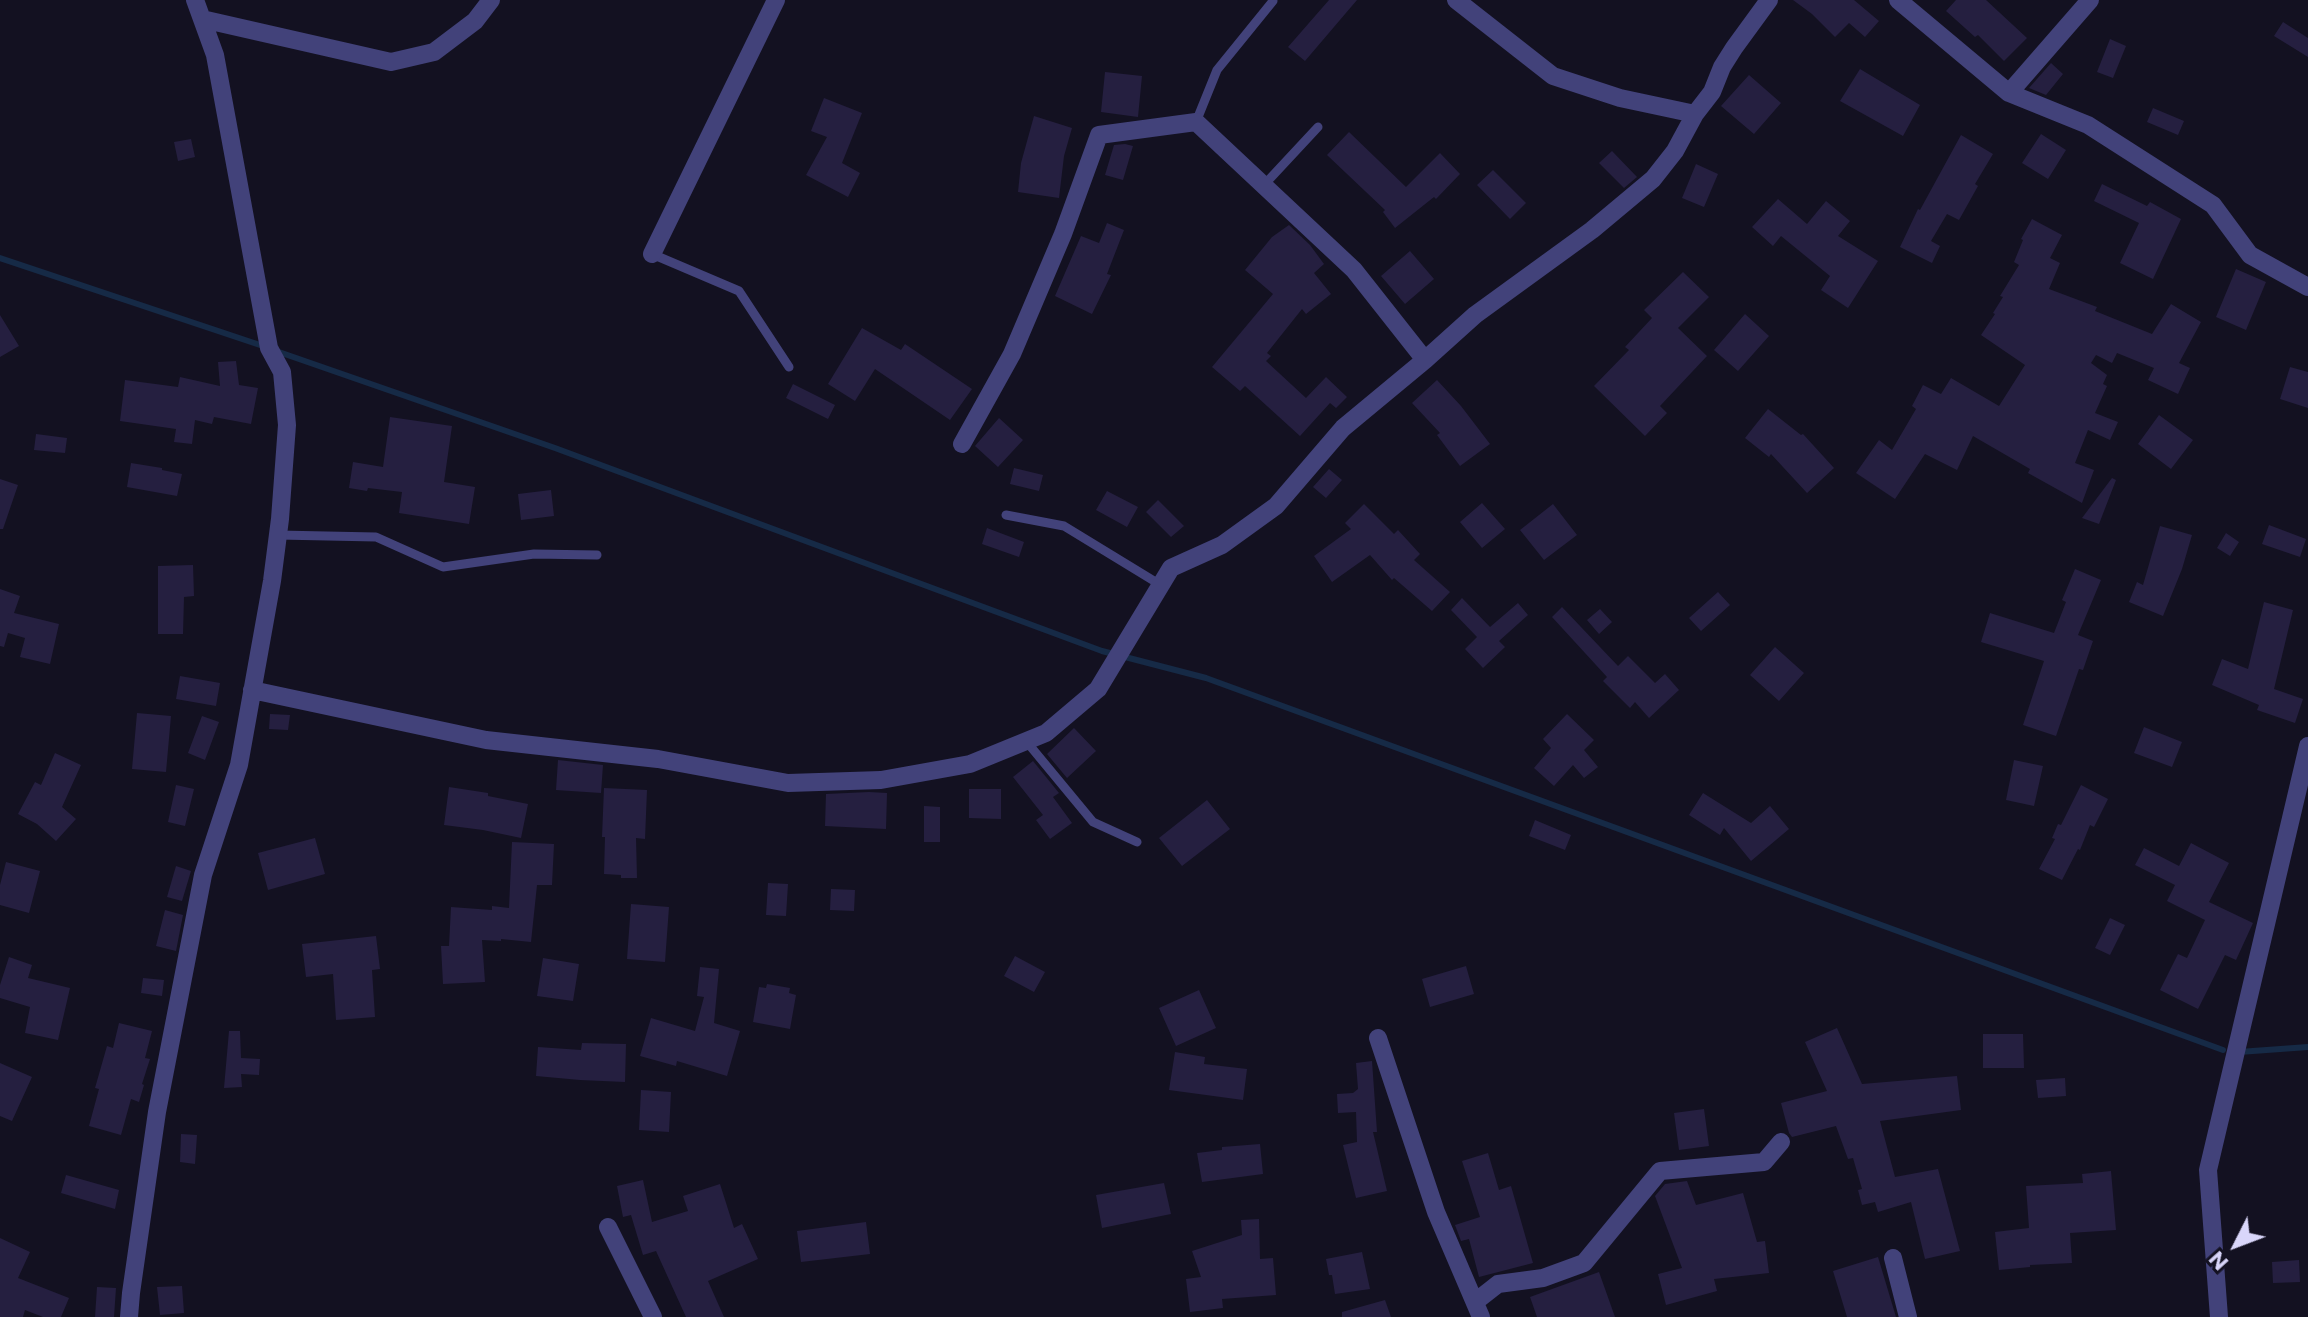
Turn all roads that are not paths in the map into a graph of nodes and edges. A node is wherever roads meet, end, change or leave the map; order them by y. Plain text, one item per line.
1 (195, 0) edge
2 (491, 0) edge
3 (776, 0) edge
4 (1456, 0) edge
5 (1769, 0) edge
6 (1898, 0) edge
7 (2090, 0) edge
8 (1273, 1) edge
9 (202, 19) junction
10 (2009, 93) junction
11 (1695, 114) junction
12 (1196, 122) junction
13 (1318, 127) dead end
14 (1264, 185) junction
15 (652, 254) joint
16 (2308, 287) edge
17 (1425, 360) junction
18 (789, 367) dead end
19 (962, 444) dead end
20 (1006, 515) dead end
21 (278, 535) junction
22 (597, 555) dead end
23 (1159, 584) junction
24 (252, 690) junction
25 (1026, 741) junction
26 (2308, 746) edge
27 (1137, 842) dead end
28 (1378, 1038) dead end
29 (1781, 1142) dead end
30 (608, 1227) dead end
31 (1893, 1258) dead end
32 (1478, 1309) edge
33 (129, 1317) edge
34 (653, 1317) edge
35 (1908, 1317) edge
36 (2219, 1317) edge

1 - 9 street
2 - 9 street
3 - 15 street
4 - 11 street
5 - 11 street
6 - 10 street
7 - 10 street
8 - 12 lane
9 - 21 street
10 - 16 street
11 - 17 street
12 - 14 street
12 - 19 street
13 - 14 lane
14 - 17 street
15 - 18 lane
17 - 23 street
20 - 23 lane
21 - 22 lane
21 - 24 street
23 - 25 street
24 - 25 street
24 - 33 street
25 - 27 lane
26 - 36 street
28 - 32 street
29 - 32 street
30 - 34 street
31 - 35 street

